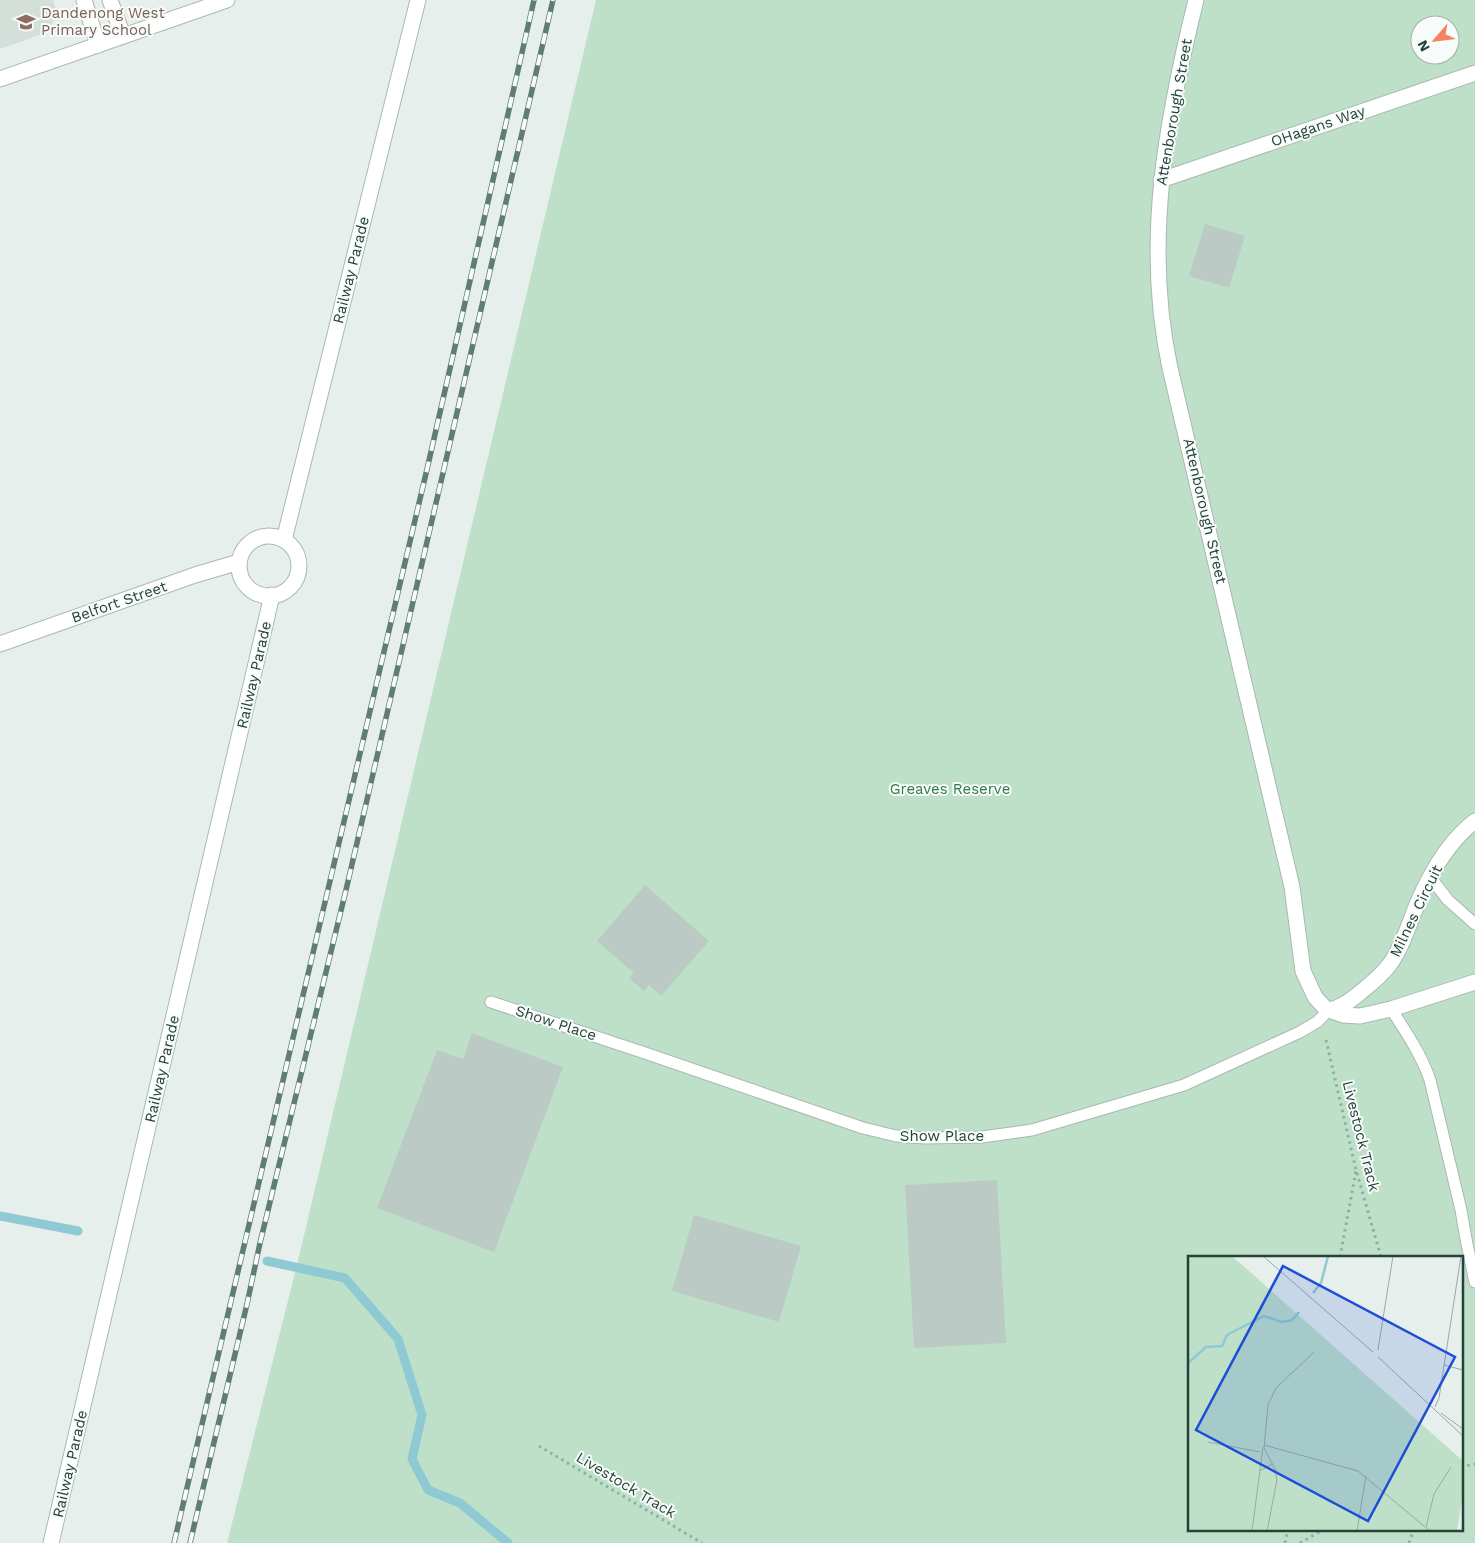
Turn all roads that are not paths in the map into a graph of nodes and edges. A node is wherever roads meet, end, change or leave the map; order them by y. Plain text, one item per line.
1 (84, 0) edge
2 (110, 0) edge
3 (227, 0) edge
4 (418, 0) edge
5 (1196, 0) edge
6 (124, 36) junction
7 (98, 45) junction
8 (1475, 73) edge
9 (0, 80) edge
10 (1161, 180) junction
11 (284, 540) junction
12 (240, 562) junction
13 (272, 596) junction
14 (0, 644) edge
15 (1475, 821) edge
16 (1430, 877) junction
17 (1475, 924) edge
18 (1475, 982) edge
19 (491, 1002) dead end
20 (1329, 1010) junction
21 (1391, 1010) junction
22 (1475, 1282) edge
23 (52, 1543) edge

1 - 7 street
2 - 6 street
3 - 6 street
4 - 11 street, Railway Parade
5 - 10 street, Attenborough Street
6 - 7 street
7 - 9 street
8 - 10 street, OHagans Way
10 - 20 street, Attenborough Street
11 - 12 street
11 - 13 street
12 - 13 street
12 - 14 street, Belfort Street
13 - 23 street, Railway Parade
15 - 16 street, Milnes Circuit
16 - 17 lane
16 - 20 street, Milnes Circuit
18 - 21 street
19 - 20 lane, Show Place
20 - 21 street
21 - 22 lane

